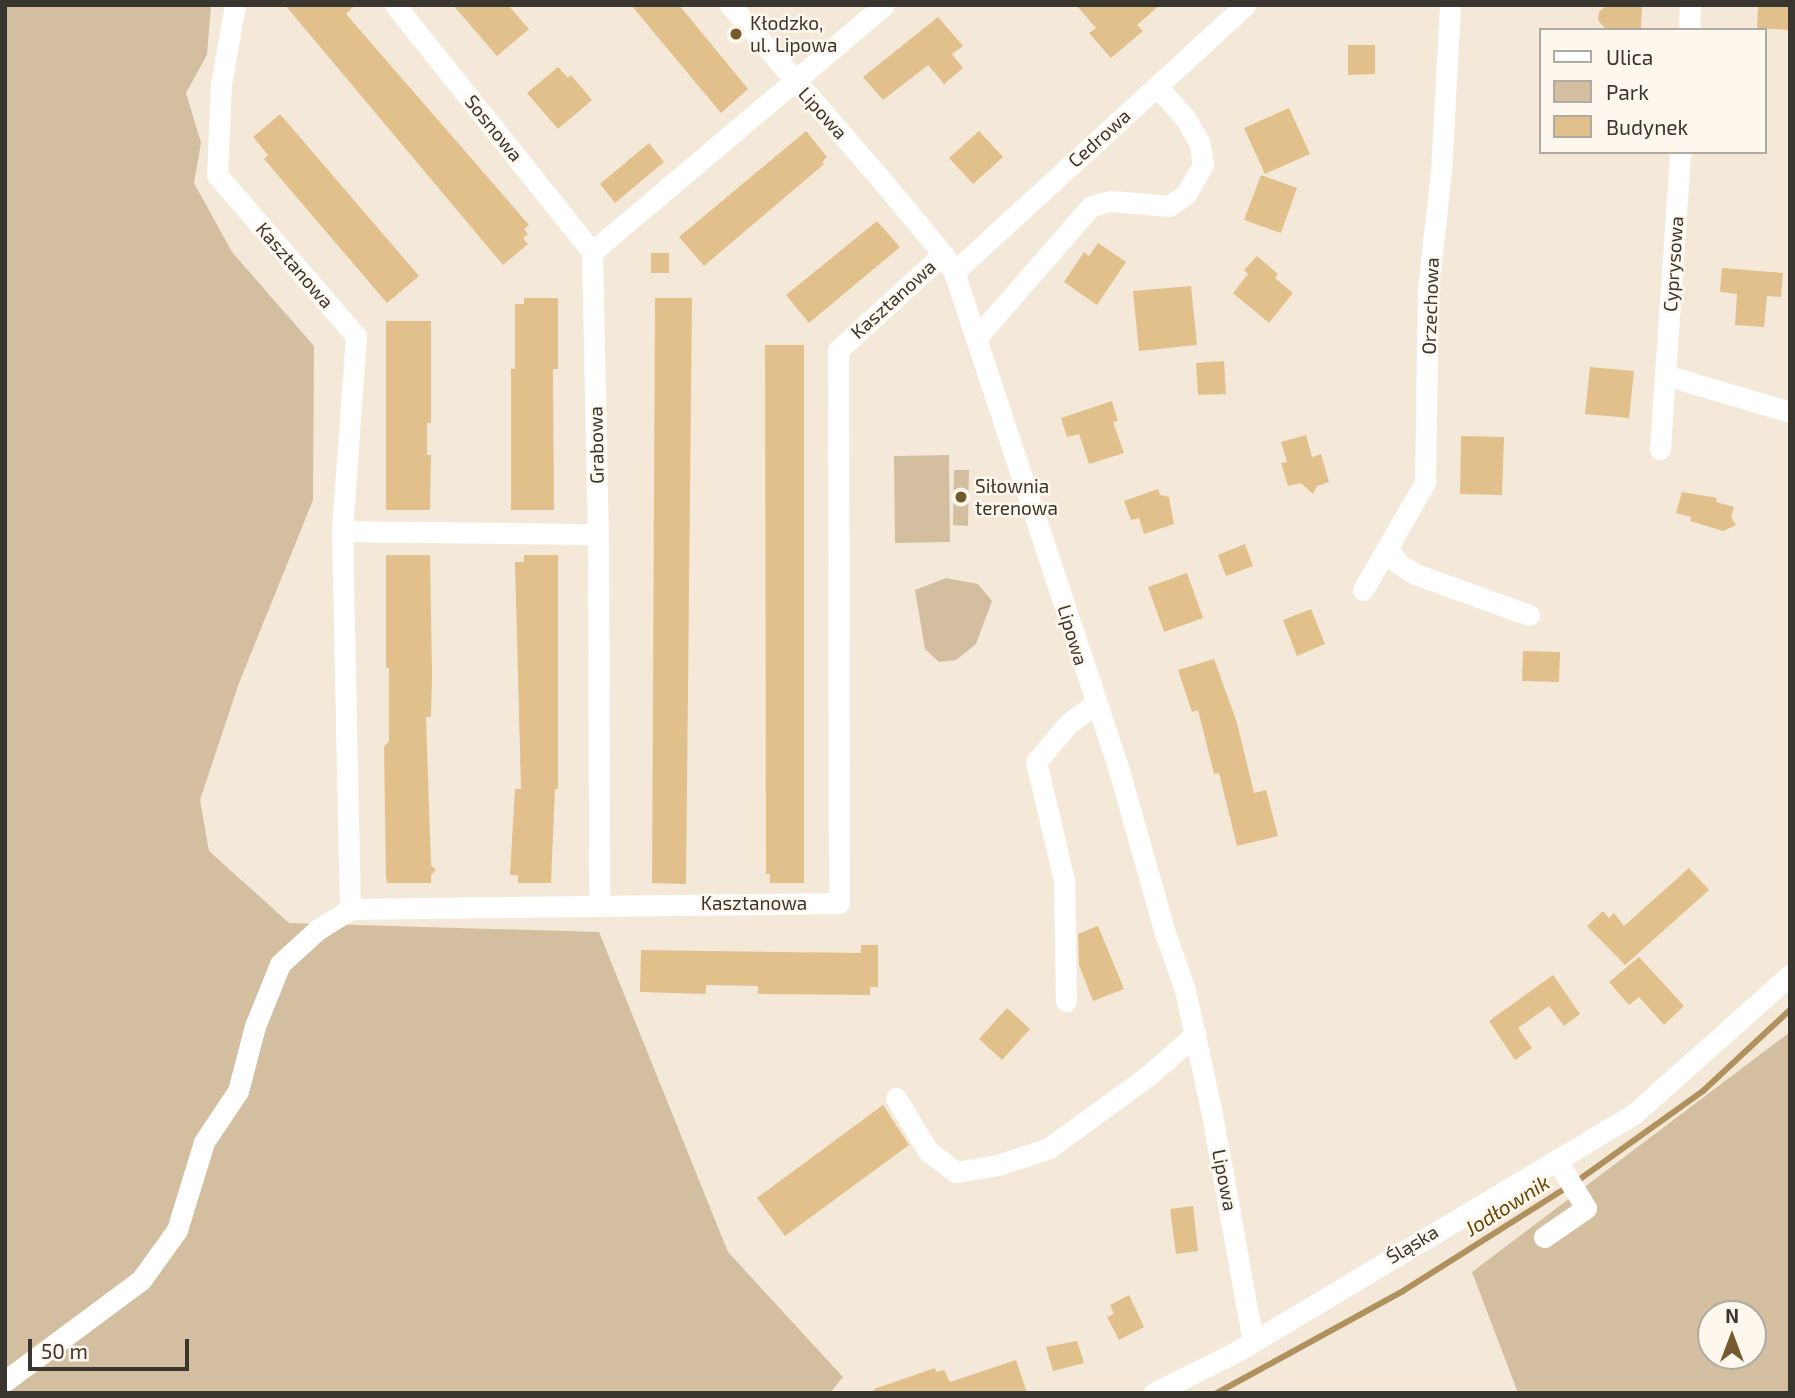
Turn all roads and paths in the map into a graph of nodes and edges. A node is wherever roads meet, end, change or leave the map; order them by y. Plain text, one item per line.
1 (235, 5) edge
2 (395, 5) edge
3 (730, 5) edge
4 (884, 5) edge
5 (1245, 5) edge
6 (1450, 5) edge
7 (1690, 5) edge
8 (1689, 28) edge
9 (794, 81) junction
10 (1157, 86) junction
11 (1680, 154) edge
12 (592, 252) junction
13 (948, 263) junction
14 (976, 338) junction
15 (1665, 375) junction
16 (1790, 412) edge
17 (1660, 449) dead end
18 (342, 531) junction
19 (598, 534) junction
20 (1388, 548) junction
21 (1363, 590) dead end
22 (1529, 615) dead end
23 (1094, 704) junction
24 (599, 904) junction
25 (350, 909) junction
26 (1790, 975) edge
27 (1066, 1001) dead end
28 (1196, 1034) junction
29 (896, 1098) dead end
30 (1561, 1168) junction
31 (1544, 1237) dead end
32 (1253, 1341) junction
33 (5, 1381) edge
34 (1154, 1393) edge

1 - 18 street, Kasztanowa
2 - 12 street, Sosnowa
3 - 9 street, Lipowa
4 - 9 street
5 - 10 street, Cedrowa
6 - 20 street, Orzechowa
7 - 8 street
9 - 12 street
9 - 13 street, Lipowa
10 - 13 street, Cedrowa
10 - 14 street
11 - 15 street, Cyprysowa
12 - 19 street, Grabowa
13 - 14 street, Lipowa
13 - 24 street, Kasztanowa
14 - 23 street, Lipowa
15 - 16 street
15 - 17 street, Cyprysowa
18 - 19 street
18 - 25 street, Kasztanowa
19 - 24 street, Grabowa
20 - 21 street, Orzechowa
20 - 22 street
23 - 27 street
23 - 28 street, Lipowa
24 - 25 street, Kasztanowa
25 - 33 street
26 - 30 street, Śląska
28 - 29 street
28 - 32 street, Lipowa
30 - 31 street
30 - 32 street, Śląska
32 - 34 street, Śląska

